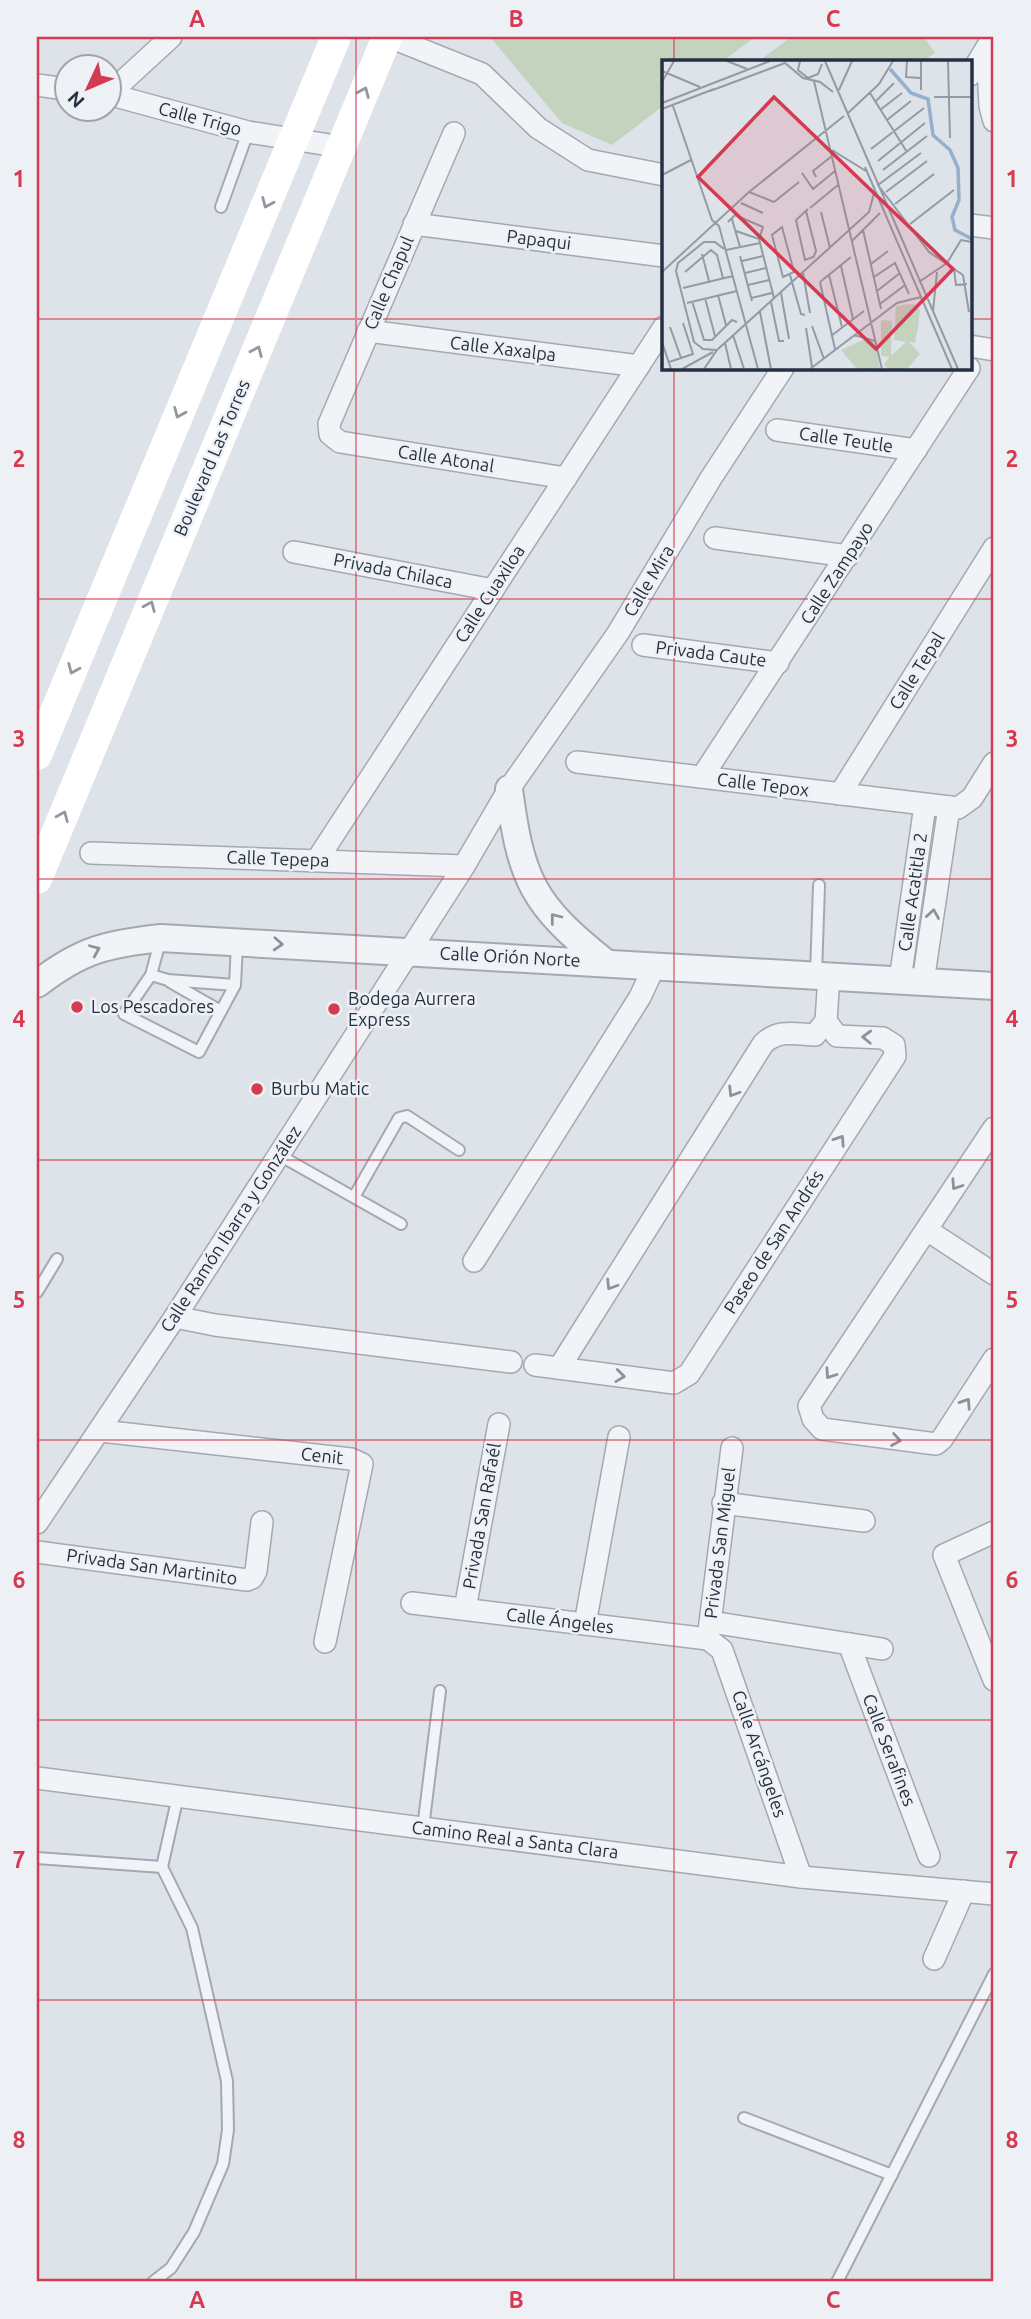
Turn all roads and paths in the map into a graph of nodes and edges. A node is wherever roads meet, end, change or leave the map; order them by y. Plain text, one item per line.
1 (171, 37) edge
2 (336, 37) edge
3 (389, 37) edge
4 (990, 42) edge
5 (972, 72) edge
6 (122, 82) edge
7 (122, 98) edge
8 (994, 121) edge
9 (248, 132) junction
10 (454, 133) dead end
11 (293, 141) junction
12 (342, 147) junction
13 (662, 175) edge
14 (221, 207) dead end
15 (414, 224) junction
16 (972, 225) edge
17 (994, 228) edge
18 (662, 256) edge
19 (662, 329) edge
20 (368, 331) junction
21 (639, 366) junction
22 (782, 369) edge
23 (969, 369) edge
24 (777, 430) dead end
25 (330, 434) joint
26 (916, 450) junction
27 (566, 478) junction
28 (715, 538) dead end
29 (994, 548) edge
30 (294, 552) dead end
31 (848, 556) junction
32 (493, 590) junction
33 (643, 645) dead end
34 (778, 663) junction
35 (37, 755) edge
36 (577, 762) dead end
37 (994, 763) edge
38 (702, 777) junction
39 (509, 789) junction
40 (840, 794) junction
41 (925, 804) junction
42 (949, 807) junction
43 (91, 853) dead end
44 (317, 860) junction
45 (464, 866) junction
46 (37, 880) edge
47 (819, 885) dead end
48 (161, 938) junction
49 (237, 942) junction
50 (408, 951) junction
51 (606, 963) junction
52 (655, 965) junction
53 (152, 975) junction
54 (823, 975) junction
55 (168, 981) junction
56 (911, 981) junction
57 (37, 984) edge
58 (235, 985) junction
59 (994, 986) edge
60 (221, 1012) junction
61 (826, 1031) junction
62 (994, 1128) edge
63 (458, 1150) dead end
64 (278, 1155) junction
65 (354, 1197) junction
66 (401, 1224) dead end
67 (927, 1230) junction
68 (57, 1259) dead end
69 (474, 1261) dead end
70 (994, 1274) edge
71 (37, 1292) edge
72 (175, 1317) junction
73 (994, 1360) edge
74 (511, 1362) dead end
75 (535, 1365) dead end
76 (559, 1368) junction
77 (499, 1424) dead end
78 (101, 1431) junction
79 (620, 1437) dead end
80 (732, 1448) dead end
81 (723, 1503) junction
82 (864, 1521) dead end
83 (262, 1522) dead end
84 (37, 1523) edge
85 (994, 1532) edge
86 (37, 1552) edge
87 (412, 1603) dead end
88 (465, 1609) junction
89 (585, 1624) junction
90 (709, 1630) junction
91 (325, 1642) dead end
92 (849, 1644) junction
93 (882, 1649) dead end
94 (994, 1679) edge
95 (440, 1691) dead end
96 (37, 1778) edge
97 (178, 1796) junction
98 (423, 1828) junction
99 (929, 1856) dead end
100 (37, 1858) edge
101 (162, 1867) junction
102 (801, 1877) junction
103 (964, 1891) junction
104 (994, 1894) edge
105 (934, 1959) dead end
106 (994, 1973) edge
107 (744, 2118) dead end
108 (892, 2175) junction
109 (153, 2282) edge
110 (837, 2282) edge

1 - 6 street
2 - 11 main road
12 -> 3 main road, Boulevard Las Torres
3 - 13 street
4 - 5 street
4 - 8 street
7 - 9 street, Calle Trigo
9 - 11 street, Calle Trigo
9 - 14 lane
10 - 15 street, Calle Chapul
11 - 12 street, Calle Trigo
11 -> 35 main road
46 -> 12 main road, Boulevard Las Torres
15 - 18 street, Papaqui
15 - 20 street, Calle Chapul
16 - 17 street
19 - 21 street, Calle Cuaxiloa
20 - 21 street, Calle Xaxalpa
20 - 25 street, Calle Chapul
21 - 27 street, Calle Cuaxiloa
22 - 39 street, Calle Mira
23 - 26 street, Calle Zampayo
24 - 26 street, Calle Teutle
25 - 27 street, Calle Atonal
26 - 31 street, Calle Zampayo
27 - 32 street, Calle Cuaxiloa
28 - 31 street
29 - 40 street, Calle Tepal
30 - 32 street, Privada Chilaca
31 - 34 street, Calle Zampayo
32 - 44 street, Calle Cuaxiloa
33 - 34 street, Privada Caute
34 - 38 street, Calle Zampayo
36 - 38 street, Calle Tepox
37 - 42 street
38 - 40 street, Calle Tepox
39 - 45 street, Calle Ramón Ibarra y González
51 -> 39 street
40 - 41 street, Calle Tepox
41 - 42 street, Calle Tepox
41 - 56 street, Calle Acatitla 2
56 -> 42 street, Calle Acatitla 2
43 - 44 street, Calle Tepepa
44 - 45 street, Calle Tepepa
45 - 50 street, Calle Ramón Ibarra y González
47 - 54 lane
48 - 49 street, Calle Orión Norte
48 - 53 lane
57 -> 48 street, Calle Orión Norte
49 -> 50 street, Calle Orión Norte
49 - 58 lane
50 - 51 street, Calle Orión Norte
50 - 64 street, Calle Ramón Ibarra y González
51 - 52 street, Calle Orión Norte
52 - 54 street, Calle Orión Norte
52 - 69 street
53 - 55 lane
53 - 60 lane
54 - 56 street, Calle Orión Norte
54 - 61 street
55 - 58 lane
55 - 60 lane
56 - 59 street, Calle Orión Norte
58 - 60 lane
61 -> 76 street, Paseo de San Andrés
76 -> 61 street, Paseo de San Andrés
62 -> 67 street
63 - 65 lane
64 - 65 lane
64 - 72 street, Calle Ramón Ibarra y González
65 - 66 lane
67 - 70 street
67 -> 73 street
68 - 71 lane
72 - 74 street
72 - 78 street, Calle Ramón Ibarra y González
75 - 76 street, Paseo de San Andrés
77 - 88 street, Privada San Rafaél
78 - 84 street, Calle Ramón Ibarra y González
78 - 91 street, Cenit
79 - 89 street
80 - 81 street, Privada San Miguel
81 - 82 street
81 - 90 street, Privada San Miguel
83 - 86 street, Privada San Martinito
85 - 94 street
87 - 88 street, Calle Ángeles
88 - 89 street, Calle Ángeles
89 - 90 street, Calle Ángeles
90 - 92 street, Calle Ángeles
90 - 102 street, Calle Arcángeles
92 - 93 street, Calle Ángeles
92 - 99 street, Calle Serafines
95 - 98 lane
96 - 97 street, Camino Real a Santa Clara
97 - 98 street, Camino Real a Santa Clara
97 - 101 lane
98 - 102 street, Camino Real a Santa Clara
100 - 101 lane
101 - 109 lane
102 - 103 street, Camino Real a Santa Clara
103 - 104 street, Camino Real a Santa Clara
103 - 105 street
106 - 108 lane
107 - 108 lane
108 - 110 lane

